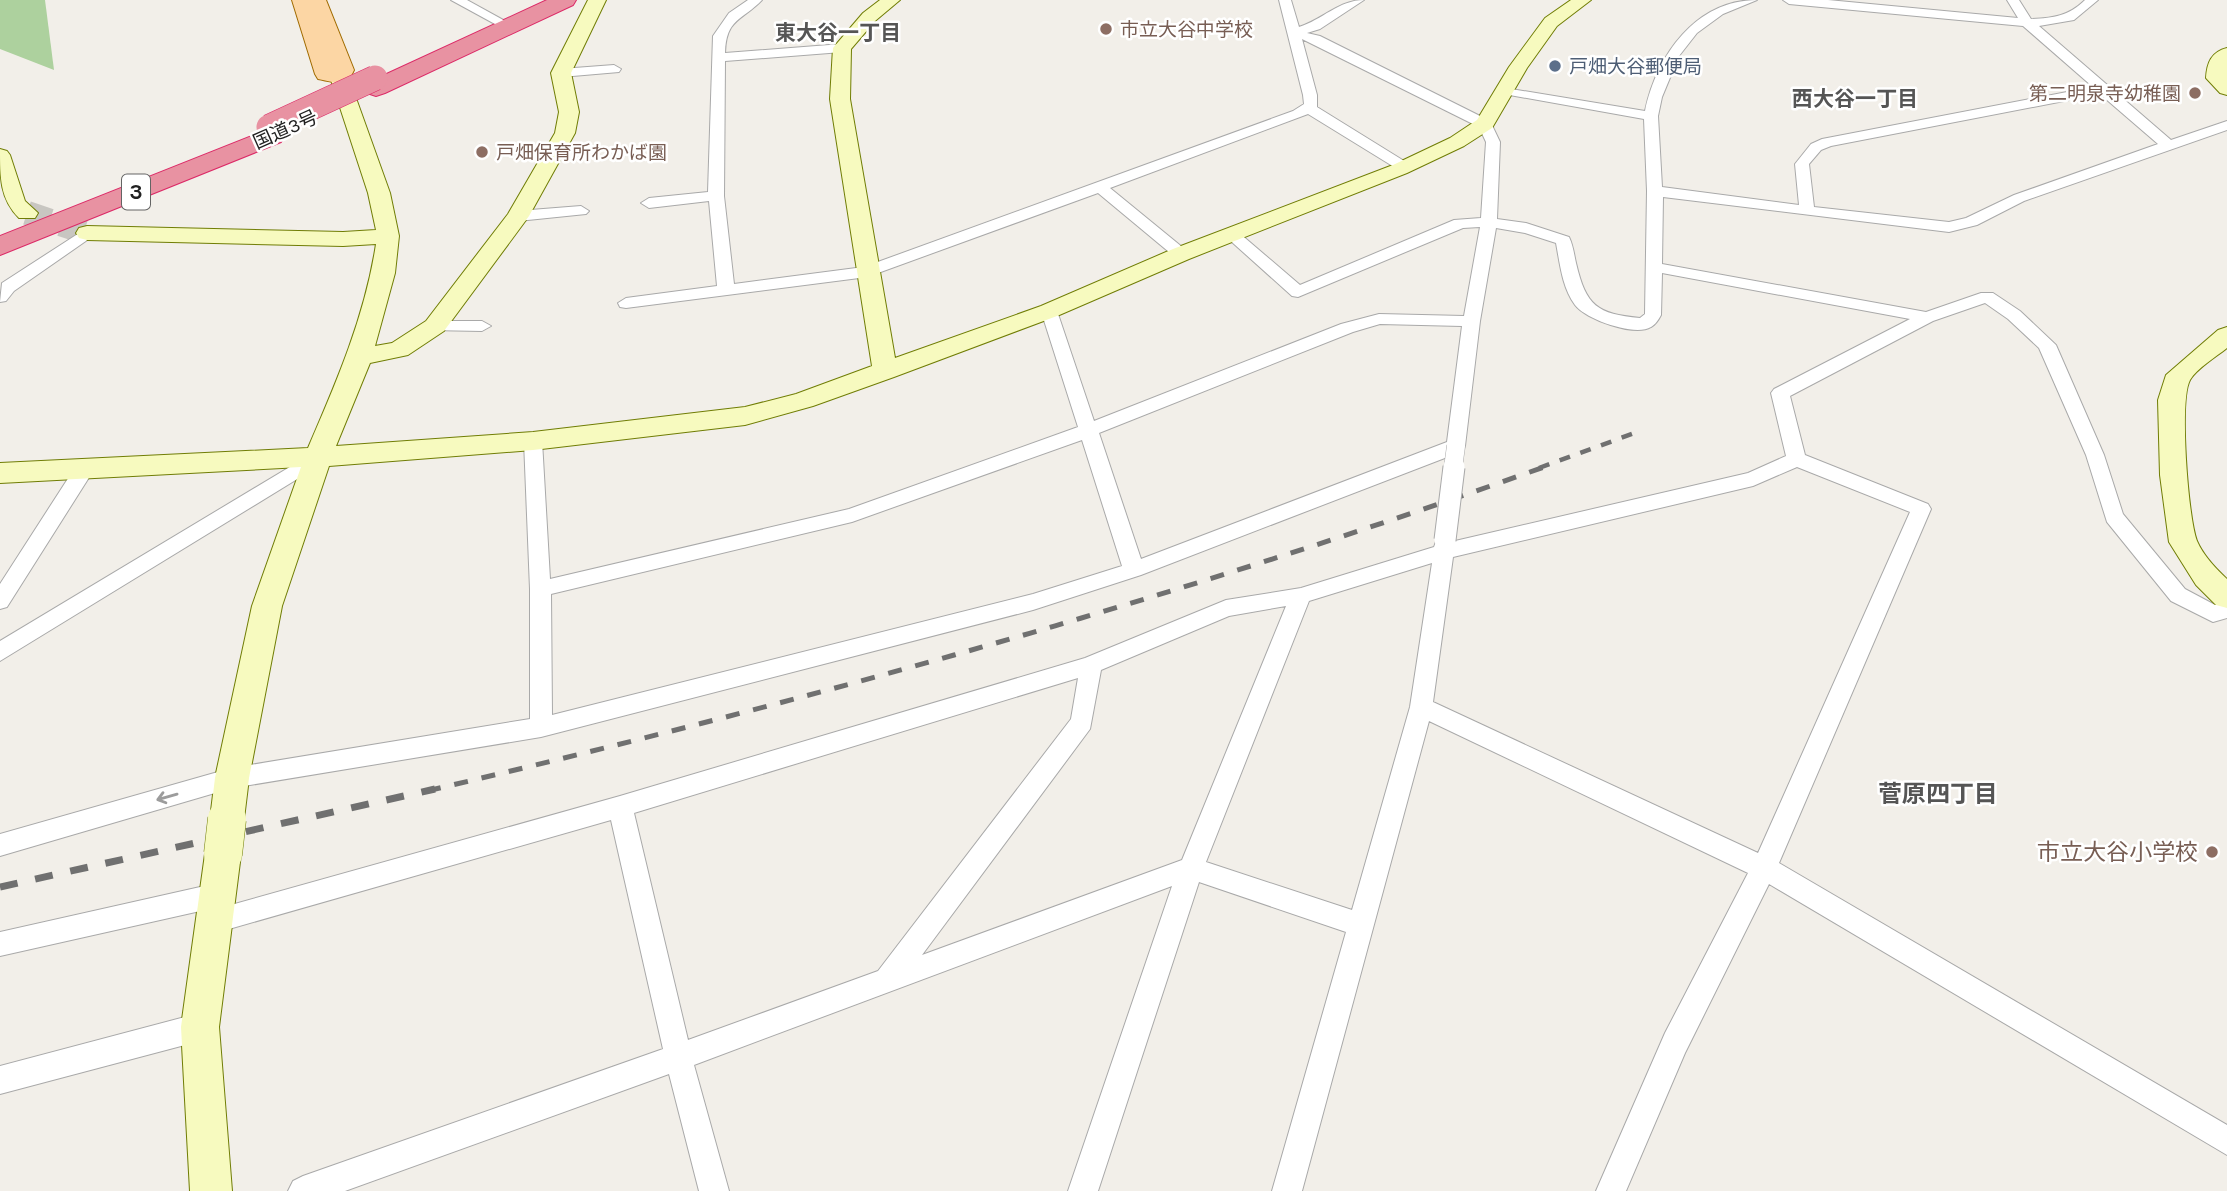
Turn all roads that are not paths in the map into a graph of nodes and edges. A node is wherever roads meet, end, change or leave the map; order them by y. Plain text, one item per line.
1 (302, 0) edge
2 (316, 0) edge
3 (457, 0) edge
4 (544, 0) edge
5 (565, 0) edge
6 (597, 0) edge
7 (756, 0) edge
8 (891, 0) edge
9 (1285, 0) edge
10 (1358, 0) edge
11 (1582, 0) edge
12 (1751, 0) edge
13 (1788, 0) edge
14 (2013, 0) edge
15 (2092, 0) edge
16 (499, 21) junction
17 (2027, 23) junction
18 (1294, 33) junction
19 (842, 48) junction
20 (2227, 54) edge
21 (718, 58) junction
22 (614, 69) dead end
23 (561, 73) junction
24 (340, 77) junction
25 (375, 83) junction
26 (2103, 89) junction
27 (2227, 89) edge
28 (1504, 90) junction
29 (1309, 108) junction
30 (1651, 116) junction
31 (1485, 124) junction
32 (2227, 125) edge
33 (270, 131) junction
34 (2169, 146) junction
35 (0, 155) edge
36 (1404, 167) junction
37 (1099, 186) junction
38 (1655, 191) junction
39 (716, 196) junction
40 (649, 203) dead end
41 (581, 211) dead end
42 (1807, 211) junction
43 (27, 213) tunnel mouth
44 (518, 216) junction
45 (1489, 222) junction
46 (87, 233) joint
47 (1231, 235) junction
48 (0, 236) edge
49 (388, 236) junction
50 (0, 246) edge
51 (1181, 254) junction
52 (1654, 267) junction
53 (867, 272) junction
54 (726, 289) junction
55 (0, 297) edge
56 (626, 303) dead end
57 (1049, 311) junction
58 (1927, 317) junction
59 (1472, 321) junction
60 (435, 326) junction
61 (482, 326) dead end
62 (2227, 335) edge
63 (360, 358) junction
64 (885, 371) junction
65 (1087, 430) junction
66 (533, 441) junction
67 (1456, 446) junction
68 (318, 457) junction
69 (1796, 459) junction
70 (85, 468) junction
71 (0, 473) edge
72 (1445, 546) junction
73 (1134, 570) junction
74 (540, 589) junction
75 (1301, 596) junction
76 (2227, 597) edge
77 (0, 601) edge
78 (2227, 610) edge
79 (0, 652) edge
80 (1091, 665) junction
81 (1421, 707) junction
82 (541, 727) junction
83 (232, 778) junction
84 (620, 807) junction
85 (0, 845) edge
86 (1191, 868) junction
87 (1764, 868) junction
88 (216, 908) junction
89 (1362, 925) junction
90 (0, 944) edge
91 (888, 979) junction
92 (200, 1027) junction
93 (678, 1055) junction
94 (0, 1080) edge
95 (2227, 1141) edge
96 (211, 1191) edge
97 (303, 1191) edge
98 (714, 1191) edge
99 (1083, 1191) edge
100 (1287, 1191) edge
101 (1611, 1191) edge

1 - 24 main road
2 - 24 main road
3 - 16 street
4 - 16 highway, 国道3号 / 3
5 - 25 highway, 国道3号 / 3
6 - 23 street
7 - 21 street
8 - 19 street
9 - 18 street
10 - 18 street
11 - 28 street
12 - 30 street
13 - 17 street
14 - 17 street
15 - 17 street
16 - 25 highway, 国道3号 / 3
17 - 26 street
18 - 29 street
18 - 31 street
19 - 21 street
19 - 53 street
20 - 27 street
21 - 39 street
22 - 23 street
23 - 44 street
24 - 49 street
25 - 33 highway, 国道3号 / 3
26 - 34 street
26 - 42 street
28 - 30 street
28 - 31 street
29 - 36 street
29 - 37 street
30 - 38 street
31 - 36 street
31 - 45 street
32 - 34 street
33 - 48 highway, 国道3号 / 3
33 - 50 highway, 国道3号 / 3
34 - 42 street
35 - 43 street
36 - 47 street
37 - 51 street
37 - 53 street
38 - 42 street
38 - 52 street
39 - 40 street
39 - 54 street
41 - 44 street
44 - 60 street
45 - 47 street
45 - 52 street
45 - 59 street
46 - 49 street
46 - 55 street
47 - 51 street
49 - 63 street
51 - 57 street
52 - 58 street
53 - 54 street
53 - 64 street
54 - 56 street
57 - 64 street
57 - 65 street
58 - 69 street
58 - 78 street
59 - 65 street
59 - 67 street
60 - 61 street
60 - 63 street
62 - 76 street
63 - 68 street
64 - 66 street
65 - 73 street
65 - 74 street
66 - 68 street
66 - 74 street
67 - 72 street, bridge
67 - 73 street
68 - 70 street
68 - 79 street
68 - 83 street
69 - 72 street
69 - 87 street
70 - 71 street
70 - 77 street
72 - 75 street
72 - 81 street
73 - 82 street
74 - 82 street
75 - 80 street
75 - 86 street
80 - 84 street
80 - 91 street
81 - 87 street
81 - 89 street
82 - 83 street
83 -> 85 street
83 - 88 street
84 - 88 street
84 - 93 street
86 - 89 street
86 - 91 street
86 - 99 street
87 - 95 street
87 - 101 street
88 - 90 street
88 - 92 street
89 - 100 street
91 - 93 street
92 - 94 street
92 - 96 street
93 - 97 street
93 - 98 street

